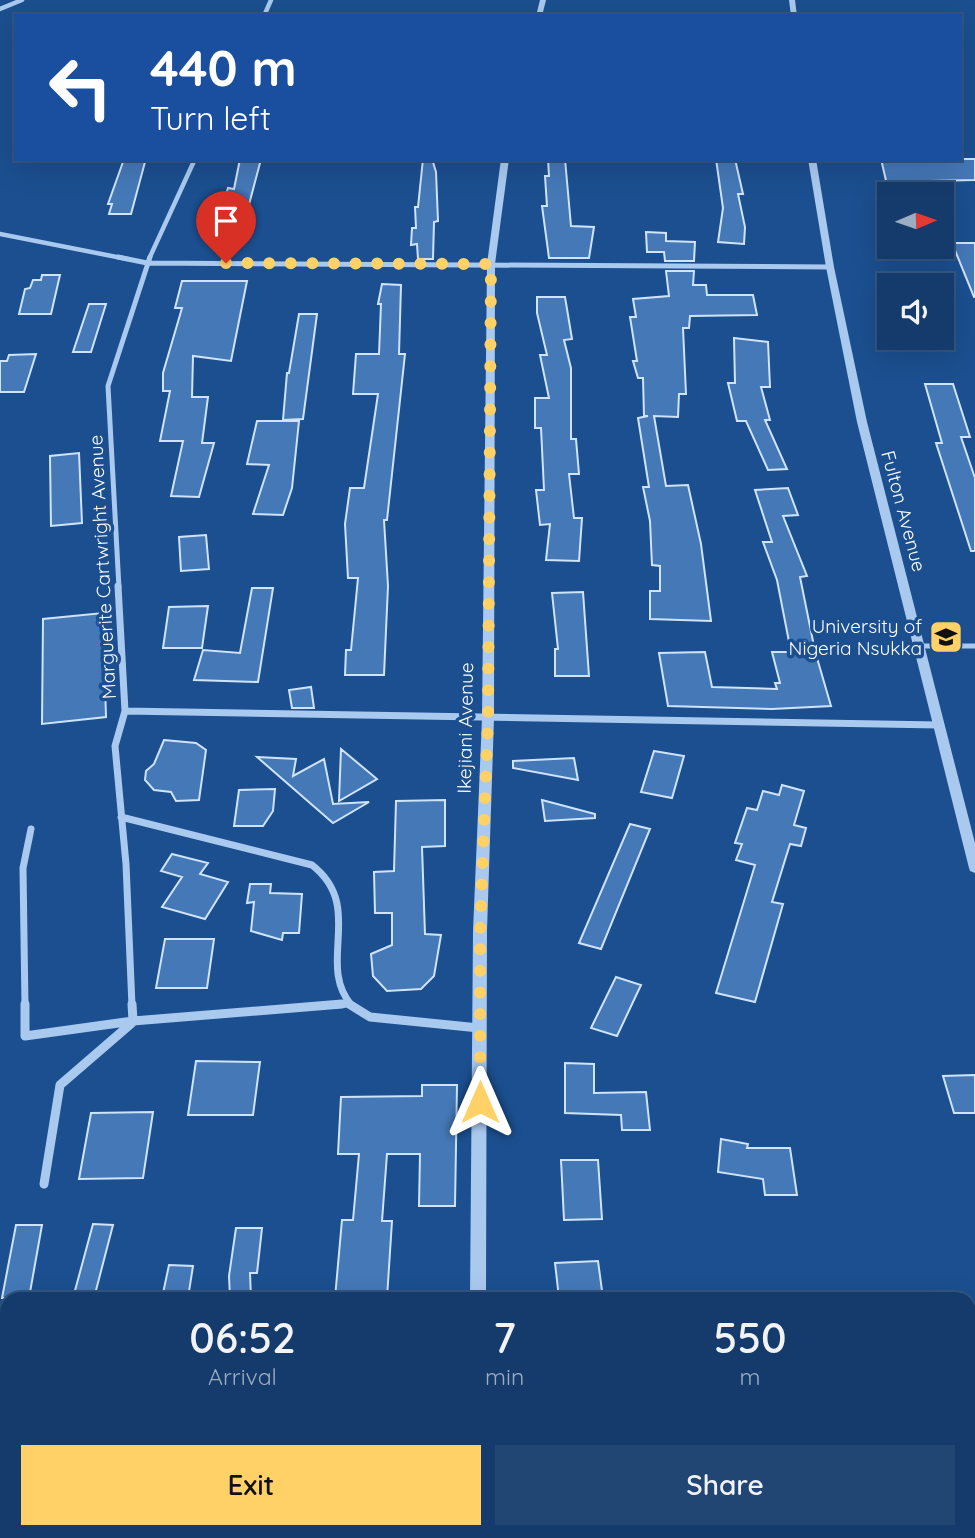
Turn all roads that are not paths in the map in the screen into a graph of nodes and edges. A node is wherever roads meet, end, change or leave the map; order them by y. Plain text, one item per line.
1 (22, 0) edge
2 (0, 9) edge
3 (194, 161) edge
4 (505, 161) edge
5 (812, 161) edge
6 (0, 234) edge
7 (147, 263) junction
8 (491, 264) junction
9 (830, 267) junction
10 (921, 646) junction
11 (975, 646) edge
12 (125, 711) junction
13 (488, 718) junction
14 (939, 725) junction
15 (121, 817) junction
16 (31, 829) dead end
17 (975, 868) edge
18 (348, 1004) junction
19 (133, 1021) junction
20 (480, 1028) junction
21 (44, 1184) dead end
22 (478, 1292) edge

1 - 2 street
3 - 7 street, Marguerite Cartwright Avenue
4 - 8 street, Ikejiani Avenue
5 - 9 street, Fulton Avenue
6 - 7 street
7 - 8 street
7 - 12 street, Marguerite Cartwright Avenue
8 - 9 street
8 - 13 street, Ikejiani Avenue
9 - 10 street, Fulton Avenue
10 - 11 lane
10 - 14 street, Fulton Avenue
12 - 13 street, Marguerite Cartwright Avenue
12 - 15 street
13 - 14 street, Marguerite Cartwright Avenue
13 - 20 street, Ikejiani Avenue
14 - 17 street, Fulton Avenue
15 - 18 street
15 - 19 street
16 - 19 street
18 - 19 street
18 - 20 street
19 - 21 street
20 - 22 street, Ikejiani Avenue

